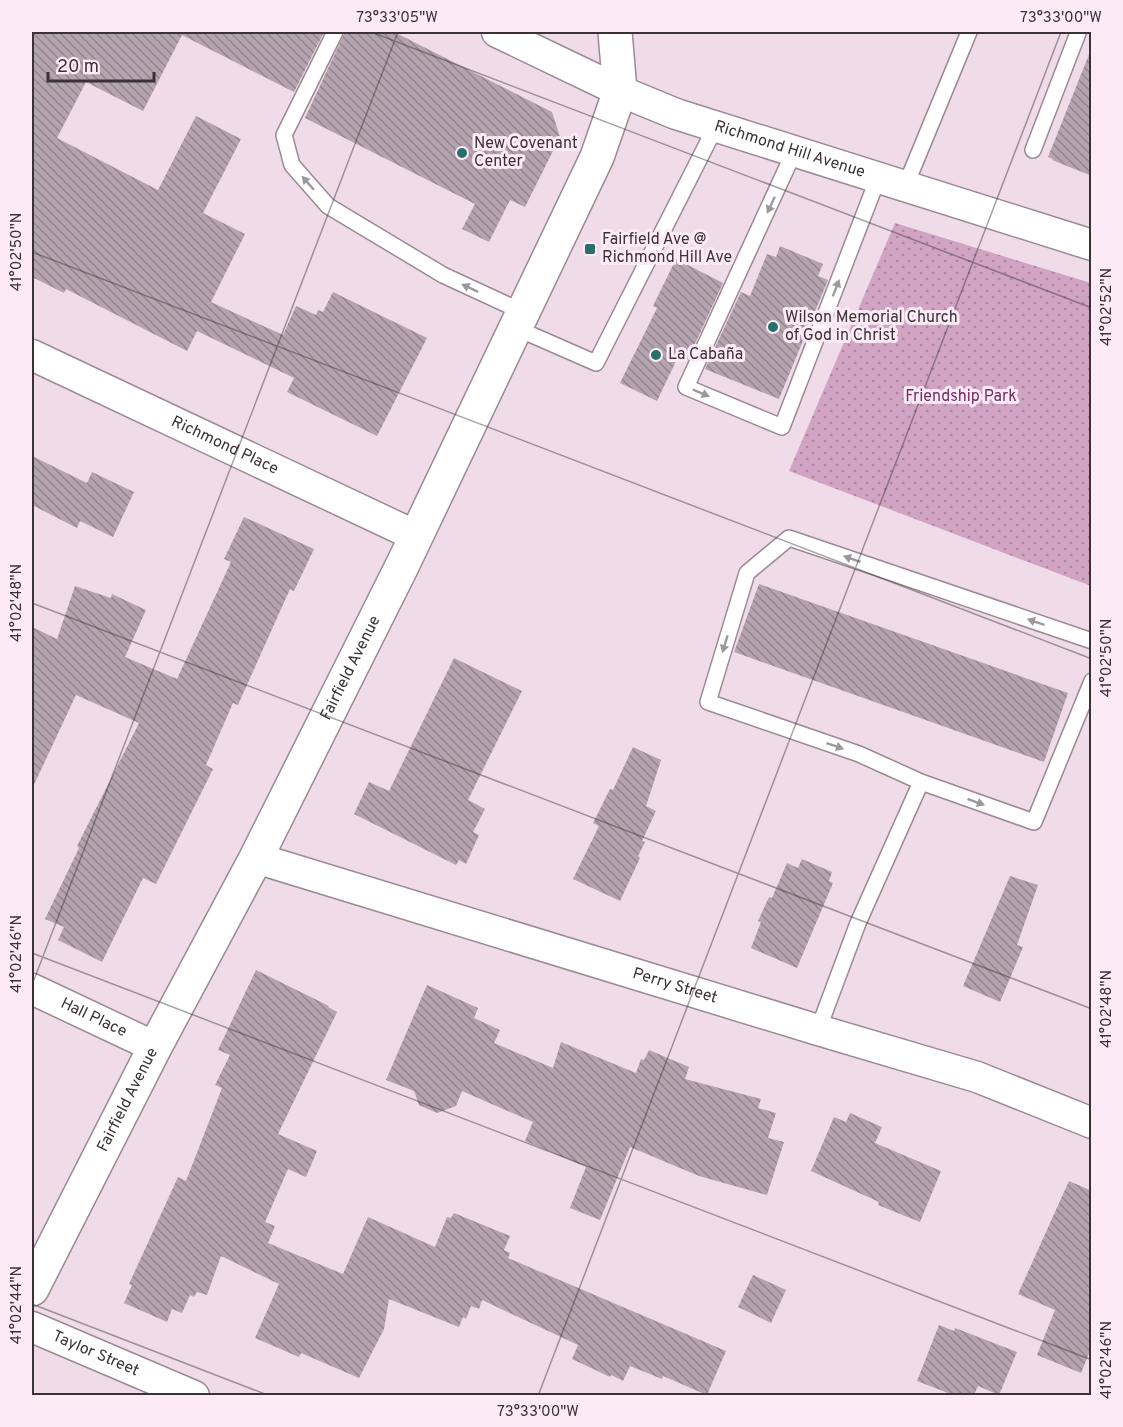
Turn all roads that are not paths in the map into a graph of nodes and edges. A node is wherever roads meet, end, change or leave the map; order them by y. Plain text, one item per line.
1 (335, 32) edge
2 (497, 32) edge
3 (615, 32) edge
4 (969, 32) edge
5 (1077, 32) edge
6 (620, 92) junction
7 (716, 128) junction
8 (1033, 150) dead end
9 (794, 152) junction
10 (892, 182) junction
11 (1092, 245) edge
12 (520, 320) junction
13 (32, 356) edge
14 (416, 536) junction
15 (1092, 641) edge
16 (1092, 681) edge
17 (921, 782) junction
18 (256, 858) junction
19 (32, 988) edge
20 (818, 1030) junction
21 (155, 1047) junction
22 (1092, 1123) edge
23 (32, 1289) edge
24 (32, 1327) edge
25 (194, 1395) edge

12 -> 1 lane
2 - 6 street, Richmond Hill Avenue
3 - 6 main road, Fairfield Avenue
4 - 10 lane
5 - 8 lane
6 - 7 street, Richmond Hill Avenue
6 - 12 main road, Fairfield Avenue
7 - 9 street, Richmond Hill Avenue
7 - 12 lane
9 - 10 street, Richmond Hill Avenue
9 -> 10 lane
10 - 11 street, Richmond Hill Avenue
12 - 14 main road, Fairfield Avenue
13 - 14 street, Richmond Place
14 - 18 main road, Fairfield Avenue
15 -> 17 lane
17 -> 16 lane
17 - 20 lane
18 - 20 street, Perry Street
18 - 21 main road, Fairfield Avenue
19 - 21 street, Hall Place
20 - 22 street, Perry Street
21 - 23 main road, Fairfield Avenue
24 - 25 street, Taylor Street

